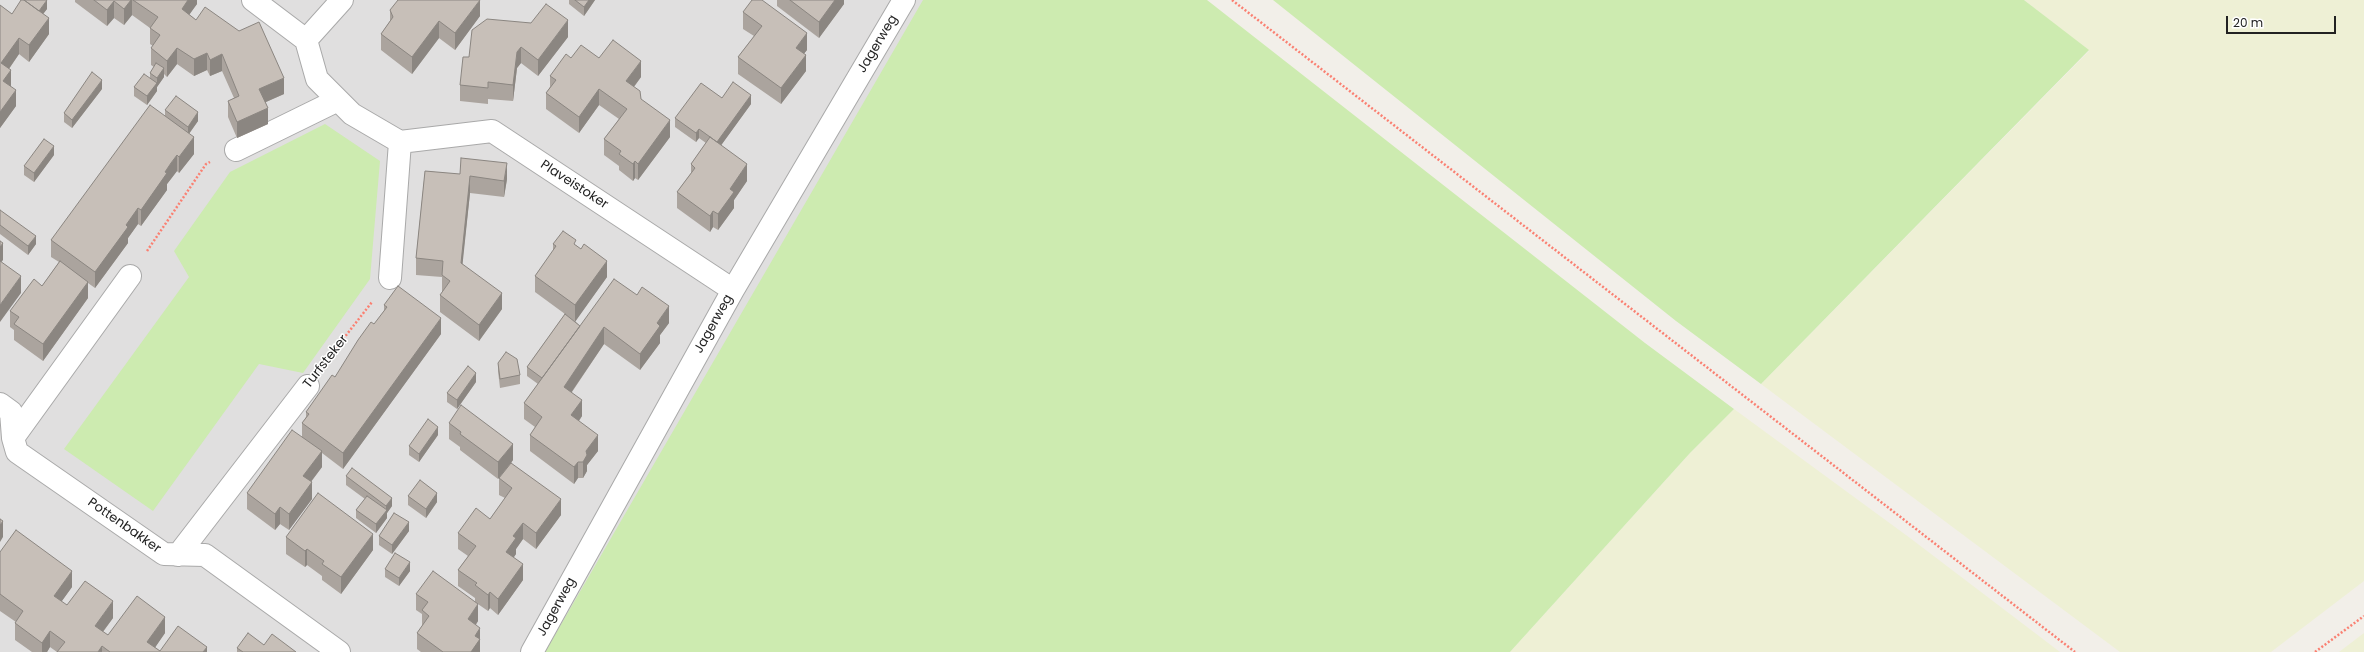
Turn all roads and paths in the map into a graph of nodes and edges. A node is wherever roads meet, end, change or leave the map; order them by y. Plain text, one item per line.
1 (253, 0) edge
2 (342, 0) edge
3 (904, 0) edge
4 (1232, 0) edge
5 (306, 40) junction
6 (338, 100) junction
7 (400, 142) junction
8 (236, 150) joint
9 (130, 276) joint
10 (390, 278) joint
11 (733, 290) junction
12 (308, 386) joint
13 (0, 404) edge
14 (13, 438) junction
15 (178, 554) junction
16 (2364, 616) edge
17 (339, 652) edge
18 (532, 652) edge
19 (2075, 652) edge
20 (2315, 652) edge

1 - 5 street
2 - 5 street
3 - 11 street, Jagerweg
4 - 19 path
5 - 6 street
6 - 7 street
6 - 8 street
7 - 10 street
7 - 11 street, Plaveistoker
8 - 9 path
9 - 14 street
10 - 12 path, Turfsteker
11 - 18 street, Jagerweg
12 - 15 street, Turfsteker
13 - 14 street, Pottenbakker
14 - 15 street, Pottenbakker
15 - 17 street, Pottenbakker
16 - 20 path

